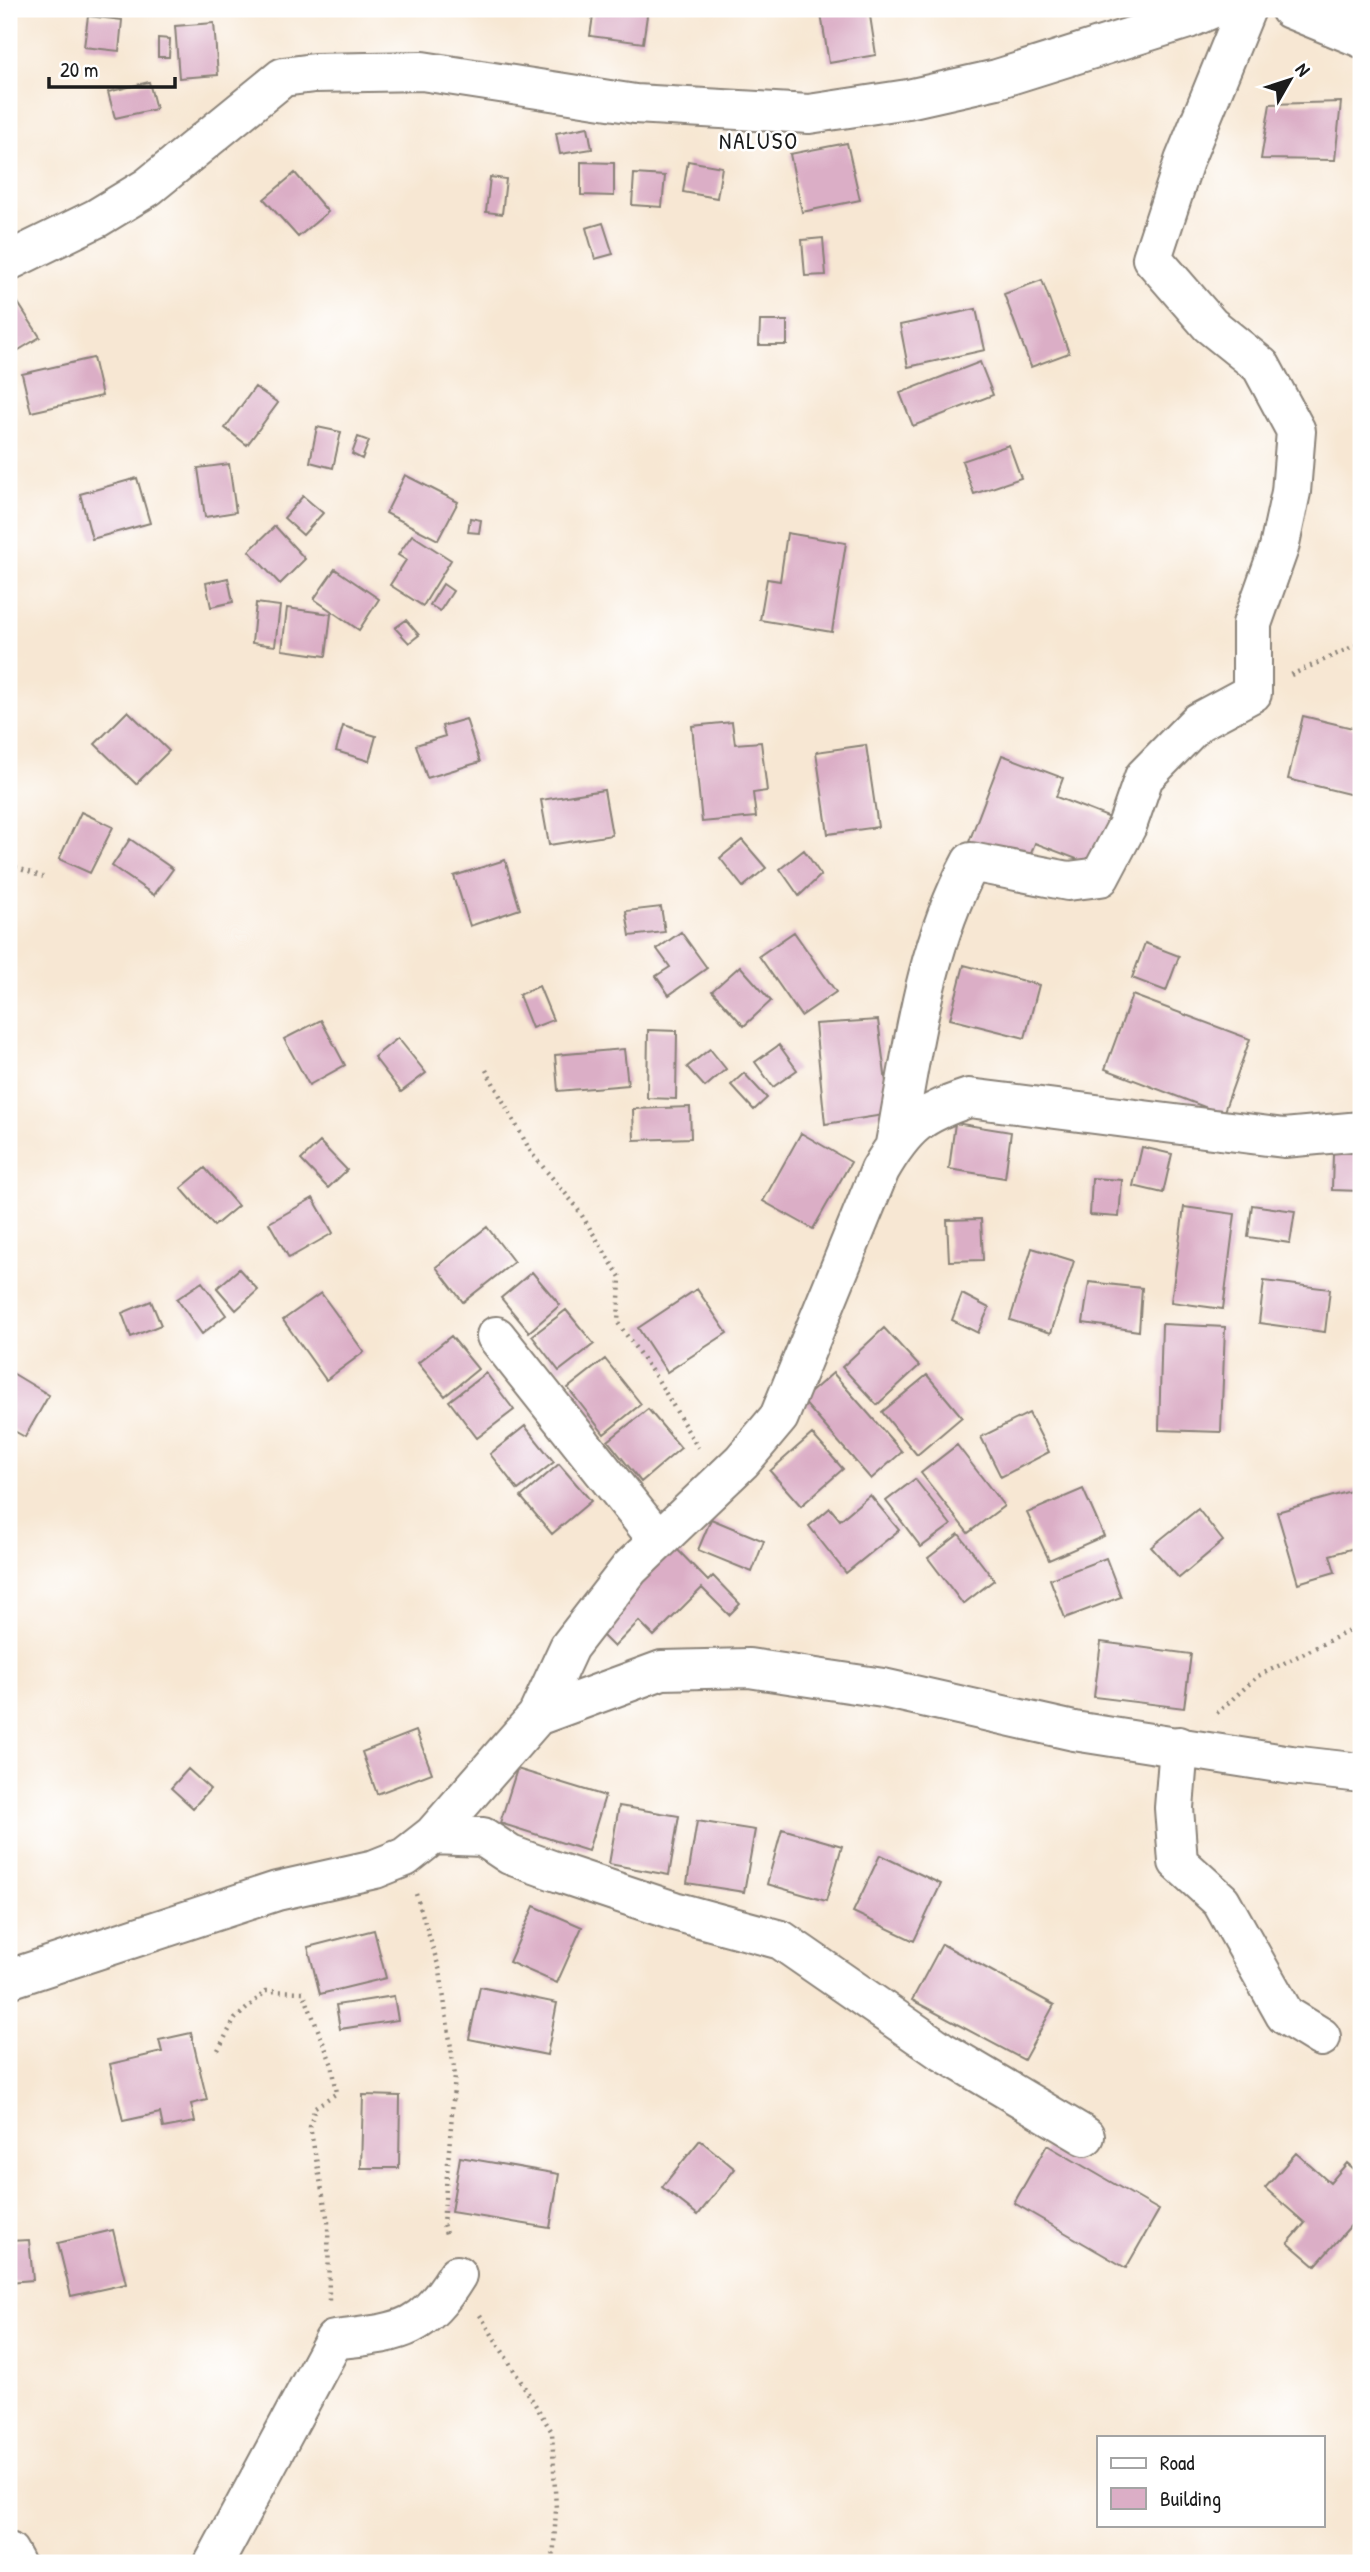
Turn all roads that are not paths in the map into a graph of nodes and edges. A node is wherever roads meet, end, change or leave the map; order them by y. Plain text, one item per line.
1 (1211, 9) edge
2 (1246, 9) edge
3 (1290, 9) edge
4 (1361, 38) edge
5 (9, 261) edge
6 (1361, 1131) edge
7 (895, 1144) junction
8 (496, 1336) dead end
9 (658, 1540) junction
10 (537, 1716) junction
11 (1179, 1746) junction
12 (1361, 1773) edge
13 (419, 1846) junction
14 (9, 1979) edge
15 (1321, 2037) dead end
16 (1085, 2136) dead end
17 (457, 2274) road end
18 (9, 2552) edge
19 (15, 2563) edge
20 (214, 2563) edge

1 - 5 street
2 - 7 street
3 - 4 street
6 - 7 street
7 - 9 street
8 - 9 street
9 - 10 street
10 - 11 street
10 - 13 street
11 - 12 street
11 - 15 street
13 - 14 street
13 - 16 street
17 - 20 street
18 - 19 street

